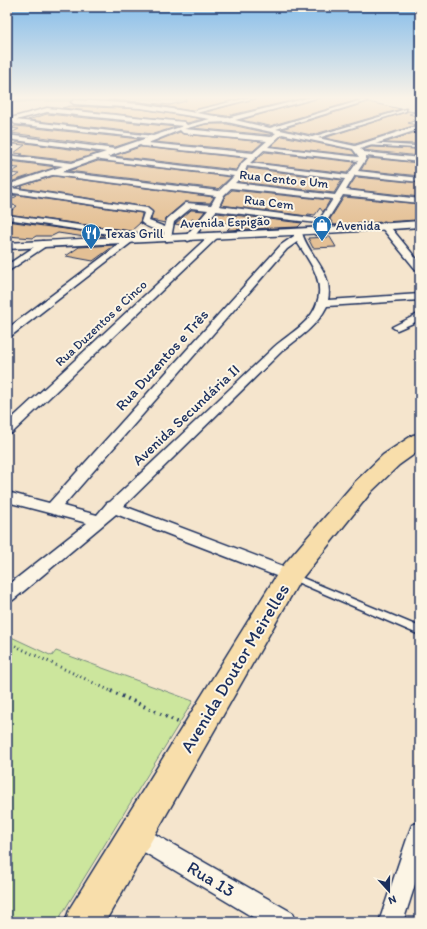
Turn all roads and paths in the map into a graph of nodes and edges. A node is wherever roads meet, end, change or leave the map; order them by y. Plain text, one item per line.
1 (33, 140) edge
2 (149, 140) edge
3 (271, 140) edge
4 (324, 140) edge
5 (378, 140) edge
6 (138, 144) junction
7 (367, 144) junction
8 (420, 146) edge
9 (262, 148) junction
10 (355, 148) junction
11 (115, 151) junction
12 (254, 155) junction
13 (7, 157) edge
14 (98, 157) junction
15 (363, 157) junction
16 (420, 160) edge
17 (244, 164) junction
18 (73, 165) junction
19 (51, 173) junction
20 (240, 174) junction
21 (352, 175) junction
22 (7, 179) edge
23 (420, 180) edge
24 (24, 182) junction
25 (229, 185) junction
26 (7, 187) edge
27 (7, 190) edge
28 (221, 194) junction
29 (338, 195) junction
30 (420, 201) edge
31 (214, 208) junction
32 (7, 217) edge
33 (320, 221) junction
34 (420, 224) edge
35 (384, 225) junction
36 (316, 232) junction
37 (167, 234) junction
38 (298, 235) junction
39 (214, 236) junction
40 (150, 238) junction
41 (188, 238) junction
42 (129, 240) junction
43 (43, 244) junction
44 (7, 246) edge
45 (7, 268) edge
46 (420, 269) edge
47 (420, 297) edge
48 (324, 303) junction
49 (420, 316) edge
50 (397, 327) dead end
51 (7, 334) edge
52 (7, 430) edge
53 (420, 440) edge
54 (7, 496) edge
55 (112, 507) junction
56 (53, 508) junction
57 (100, 521) junction
58 (290, 575) junction
59 (7, 595) edge
60 (420, 631) edge
61 (7, 642) edge
62 (198, 731) junction
63 (420, 833) edge
64 (137, 835) junction
65 (84, 922) edge
66 (284, 922) edge
67 (391, 922) edge

1 - 11 street
2 - 6 street
3 - 9 street
4 - 10 street
5 - 7 street
6 - 11 street
6 - 12 street
7 - 8 lane
7 - 10 street
9 - 12 street
9 - 15 street
10 - 15 street
11 - 14 street
12 - 17 street
13 - 18 street
14 - 18 street
14 - 20 street
15 - 16 street
15 - 21 street
17 - 20 street
17 - 21 street
18 - 19 street
19 - 24 street
19 - 28 street
20 - 25 street
21 - 23 street
21 - 29 street
22 - 24 street
24 - 26 street
25 - 28 street
25 - 29 street, Rua Cento e Um
27 - 37 street
28 - 31 street
29 - 30 street, Rua Cento e Um
29 - 33 street
31 - 33 street, Rua Cem
31 - 37 street, Rua Cem
31 - 41 street
32 - 40 street
33 - 36 street
34 - 35 street, Avenida Espigão
35 - 36 street, Avenida Espigão
35 - 46 street
36 - 38 street, Avenida Espigão
37 - 40 street, Avenida Espigão
37 - 41 street, Avenida Espigão
38 - 39 street, Avenida Espigão
38 - 48 street
38 - 56 street, Rua Duzentos e Três
39 - 41 street, Avenida Espigão
39 - 52 street, Rua Duzentos e Cinco
40 - 42 street, Avenida Espigão
42 - 43 street, Avenida Espigão
42 - 51 street
43 - 44 street, Avenida Espigão
43 - 45 street
47 - 48 street
48 - 55 street, Avenida Secundária II
49 - 50 street
53 - 58 main road, Avenida Doutor Meirelles
54 - 56 street
55 - 57 street, Avenida Secundária II
55 - 58 street
56 - 57 street
57 - 59 street, Avenida Secundária II
58 - 60 lane
58 - 62 main road, Avenida Doutor Meirelles
61 - 62 path
62 - 64 main road, Avenida Doutor Meirelles
63 - 67 street
64 - 65 main road, Avenida Doutor Meirelles
64 - 66 street, Rua 13

